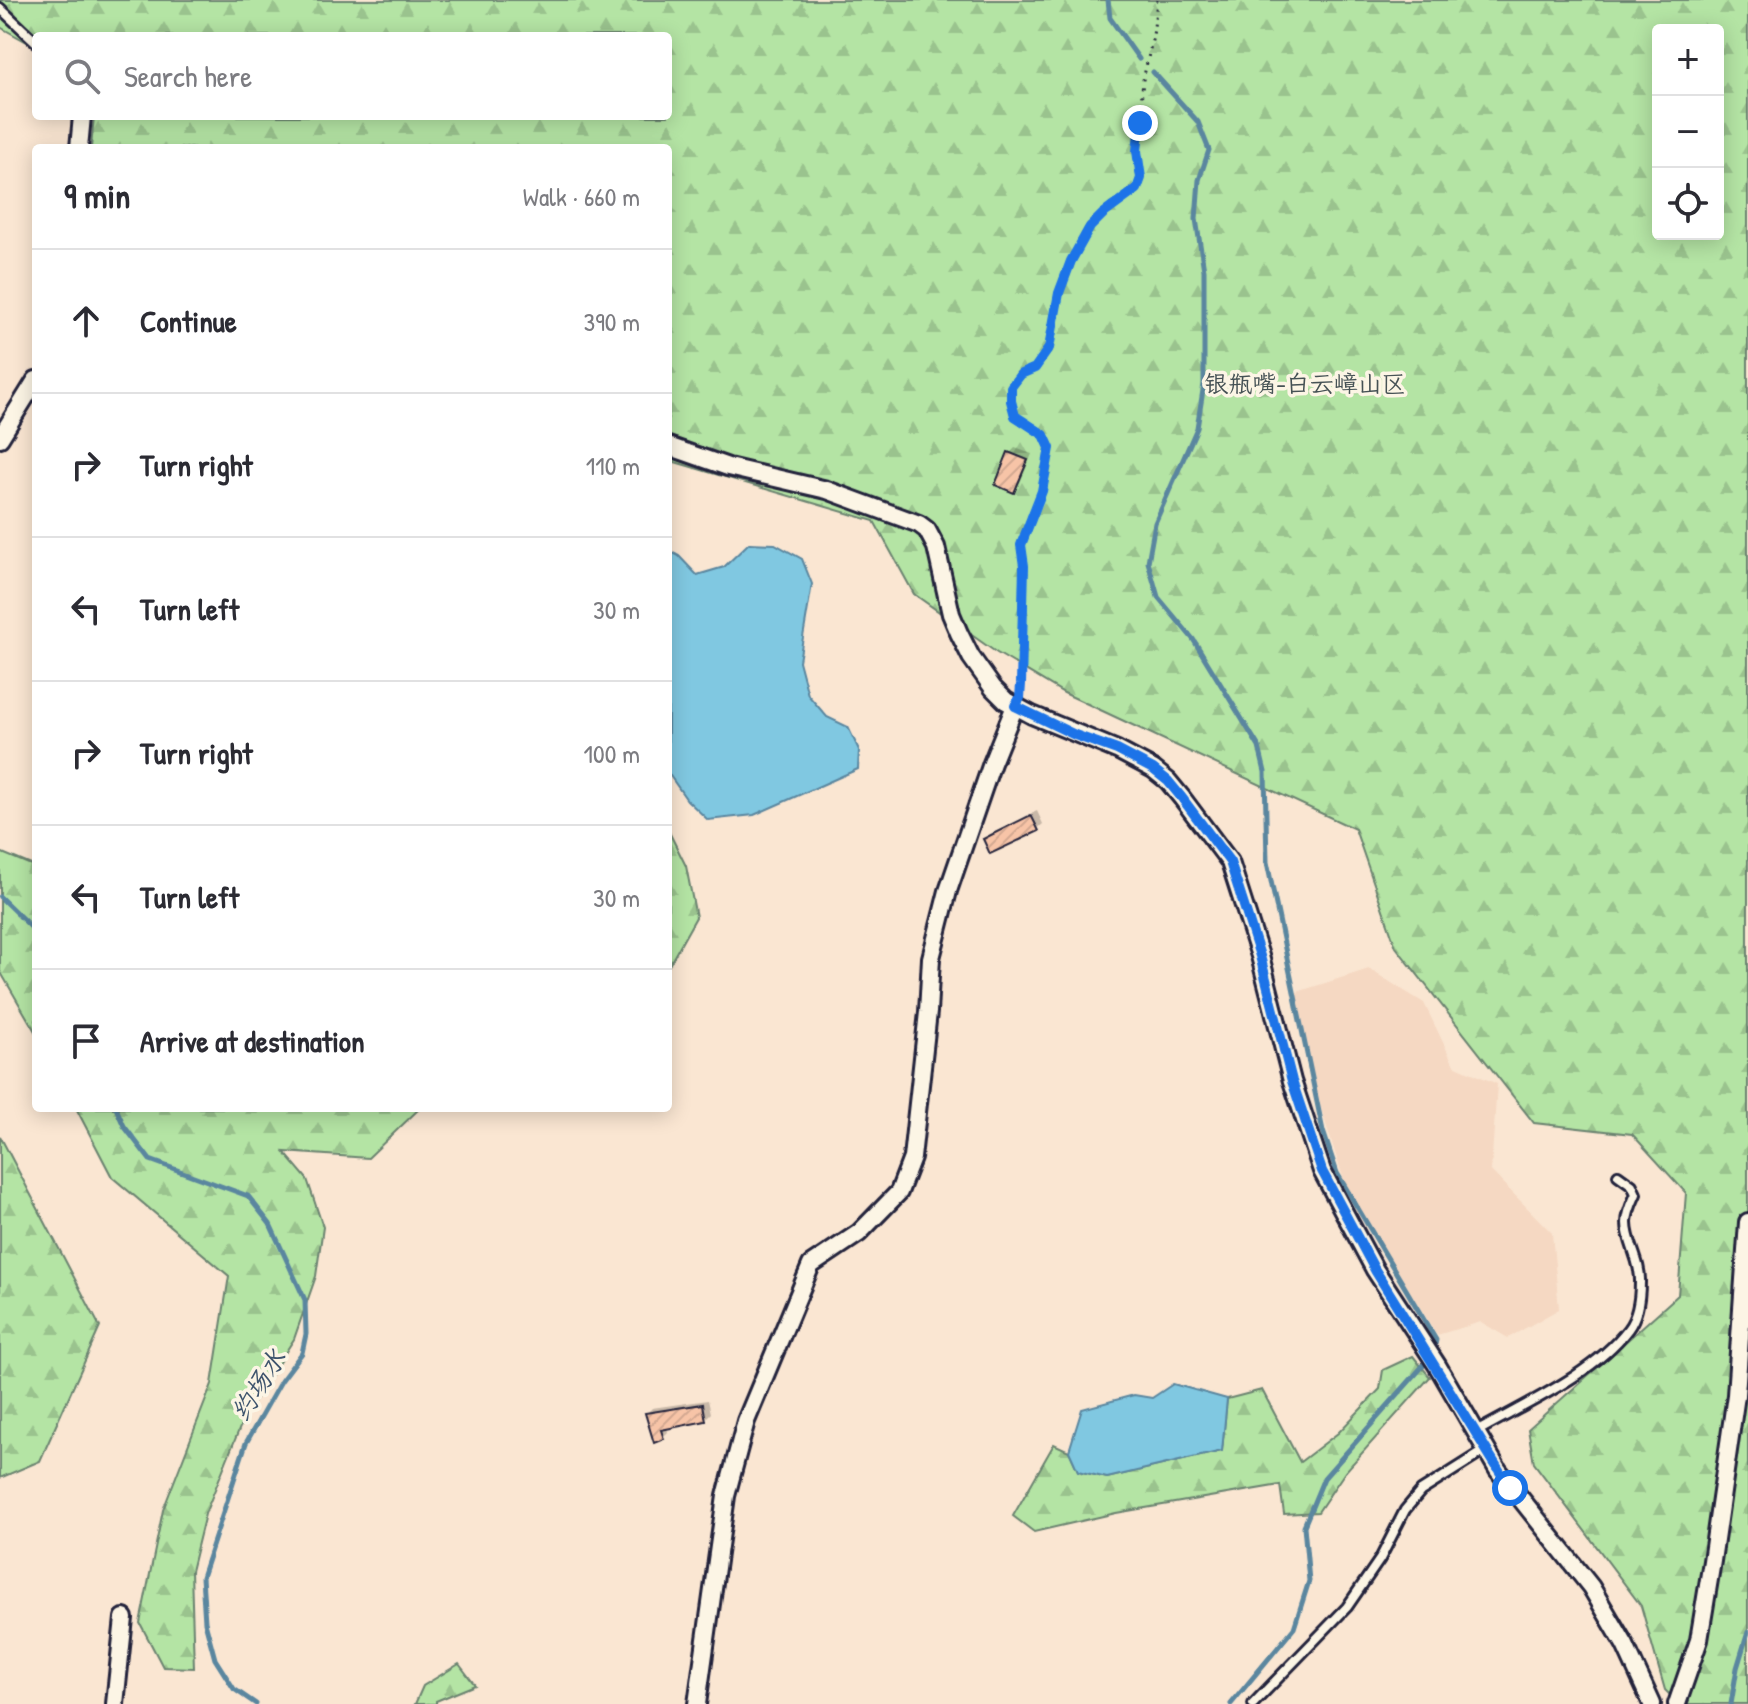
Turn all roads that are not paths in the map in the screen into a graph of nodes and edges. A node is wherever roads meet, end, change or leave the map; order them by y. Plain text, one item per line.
1 (0, 8) edge
2 (32, 38) edge
3 (82, 120) edge
4 (79, 144) edge
5 (32, 386) edge
6 (0, 438) edge
7 (672, 447) edge
8 (1015, 706) junction
9 (1618, 1175) dead end
10 (1748, 1222) edge
11 (1476, 1432) junction
12 (1486, 1450) junction
13 (124, 1618) dead end
14 (115, 1704) edge
15 (697, 1704) edge
16 (1253, 1704) edge
17 (1652, 1704) edge
18 (1677, 1704) edge

1 - 2 lane
3 - 4 street
5 - 6 street
7 - 8 street
8 - 11 street
8 - 15 street
9 - 11 lane
10 - 18 street
11 - 12 street
12 - 16 lane
12 - 17 street
13 - 14 street

